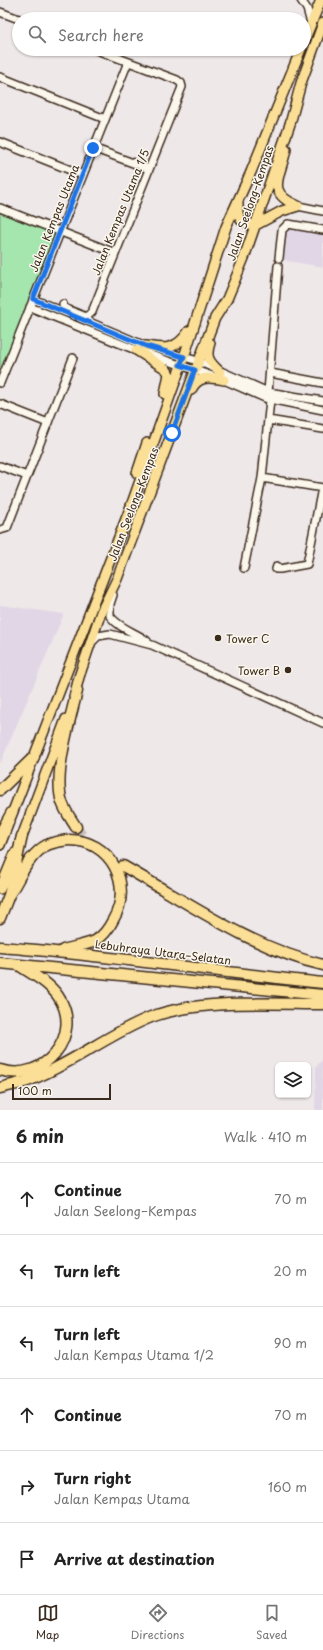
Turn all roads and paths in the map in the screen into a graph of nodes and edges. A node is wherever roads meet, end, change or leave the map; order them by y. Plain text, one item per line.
1 (301, 0) edge
2 (321, 0) edge
3 (0, 12) edge
4 (308, 12) edge
5 (12, 17) edge
6 (311, 23) edge
7 (323, 23) edge
8 (112, 56) edge
9 (298, 56) edge
10 (311, 56) edge
11 (311, 56) edge
12 (128, 62) junction
13 (0, 77) edge
14 (105, 119) junction
15 (290, 124) junction
16 (0, 142) edge
17 (93, 148) junction
18 (149, 169) junction
19 (83, 175) junction
20 (239, 200) junction
21 (298, 206) junction
22 (0, 208) edge
23 (323, 211) edge
24 (254, 226) junction
25 (323, 230) edge
26 (60, 232) junction
27 (115, 253) junction
28 (279, 258) dead end
29 (278, 266) dead end
30 (33, 299) junction
31 (227, 299) junction
32 (63, 304) dead end
33 (30, 307) junction
34 (197, 317) junction
35 (146, 346) junction
36 (136, 350) junction
37 (73, 358) dead end
38 (182, 361) junction
39 (196, 365) junction
40 (270, 373) junction
41 (222, 376) junction
42 (0, 383) edge
43 (323, 383) edge
44 (268, 392) junction
45 (270, 400) junction
46 (323, 401) edge
47 (0, 404) edge
48 (323, 410) edge
49 (268, 420) junction
50 (48, 423) junction
51 (323, 429) edge
52 (172, 433) junction
53 (0, 466) edge
54 (27, 476) junction
55 (262, 478) junction
56 (323, 488) edge
57 (131, 506) junction
58 (0, 530) edge
59 (277, 566) dead end
60 (244, 568) dead end
61 (117, 579) junction
62 (152, 645) junction
63 (88, 649) junction
64 (77, 691) junction
65 (323, 723) edge
66 (34, 757) junction
67 (0, 790) edge
68 (12, 812) junction
69 (76, 827) tunnel mouth
70 (0, 834) edge
71 (22, 836) junction
72 (0, 845) edge
73 (123, 866) dead end
74 (0, 889) edge
75 (9, 895) junction
76 (0, 918) edge
77 (0, 947) edge
78 (59, 951) junction
79 (0, 963) edge
80 (19, 965) junction
81 (323, 965) edge
82 (323, 983) edge
83 (323, 995) edge
84 (323, 1004) edge
85 (0, 1070) edge
86 (0, 1088) edge

1 - 4 street
2 - 6 main road
3 - 5 street
7 - 10 main road, Jalan Seelong–Kempas
8 - 12 street
9 - 20 main road, Jalan Seelong–Kempas
11 - 15 main road, Jalan Seelong–Kempas
12 - 14 street, Jalan Kempas Utama
12 - 18 street, Jalan Kempas Utama 1/5
13 - 14 street
14 - 17 street, Jalan Kempas Utama
15 - 21 main road
15 - 24 main road, Jalan Seelong–Kempas
16 - 19 street
17 - 18 street
17 - 19 street, Jalan Kempas Utama
18 - 27 street, Jalan Kempas Utama 1/5
19 - 26 street, Jalan Kempas Utama
20 - 24 main road
20 - 34 main road, Jalan Seelong–Kempas
21 - 23 street
21 - 24 main road
22 - 26 street
24 - 31 main road, Jalan Seelong–Kempas
25 - 28 street
26 - 27 street
26 - 30 street, Jalan Kempas Utama
27 - 32 street, Jalan Kempas Utama 1/5
29 - 40 street
30 - 33 street, Jalan Kempas Utama
30 - 35 street
31 - 39 main road, Jalan Seelong–Kempas
31 - 41 main road
33 - 36 street
33 - 42 street, Jalan Kempas Utama
34 - 35 main road
34 - 38 main road, Jalan Seelong–Kempas
35 - 38 street
36 - 38 street
36 - 57 main road
37 - 50 street
38 - 39 street
38 - 57 main road, Jalan Seelong–Kempas
39 - 41 street
39 - 52 main road, Jalan Seelong–Kempas
40 - 43 street
40 - 44 street
41 - 44 street
41 - 45 street
41 - 52 main road
44 - 46 street
45 - 48 street
45 - 49 street
47 - 50 street
49 - 51 street
49 - 55 street
50 - 54 street
52 - 61 main road, Jalan Seelong–Kempas
53 - 54 street
54 - 58 street
55 - 56 street
55 - 60 street
56 - 59 street
57 - 66 main road, Jalan Seelong–Kempas
61 - 62 street
61 - 63 main road, Jalan Seelong–Kempas
62 - 63 street
62 - 65 street
63 - 64 main road, Jalan Seelong–Kempas
64 - 69 highway
64 - 71 main road, Jalan Seelong–Kempas
66 - 67 highway
66 - 68 main road, Jalan Seelong–Kempas
68 - 70 highway
68 - 72 main road, Jalan Seelong–Kempas
71 - 74 main road, Jalan Seelong–Kempas
71 - 75 highway
73 - 81 highway
75 - 76 highway
75 - 78 highway
77 - 78 highway, Lebuhraya Utara–Selatan
78 - 82 highway, Lebuhraya Utara–Selatan
79 - 80 highway
80 - 83 highway
80 - 85 highway
84 - 86 highway

